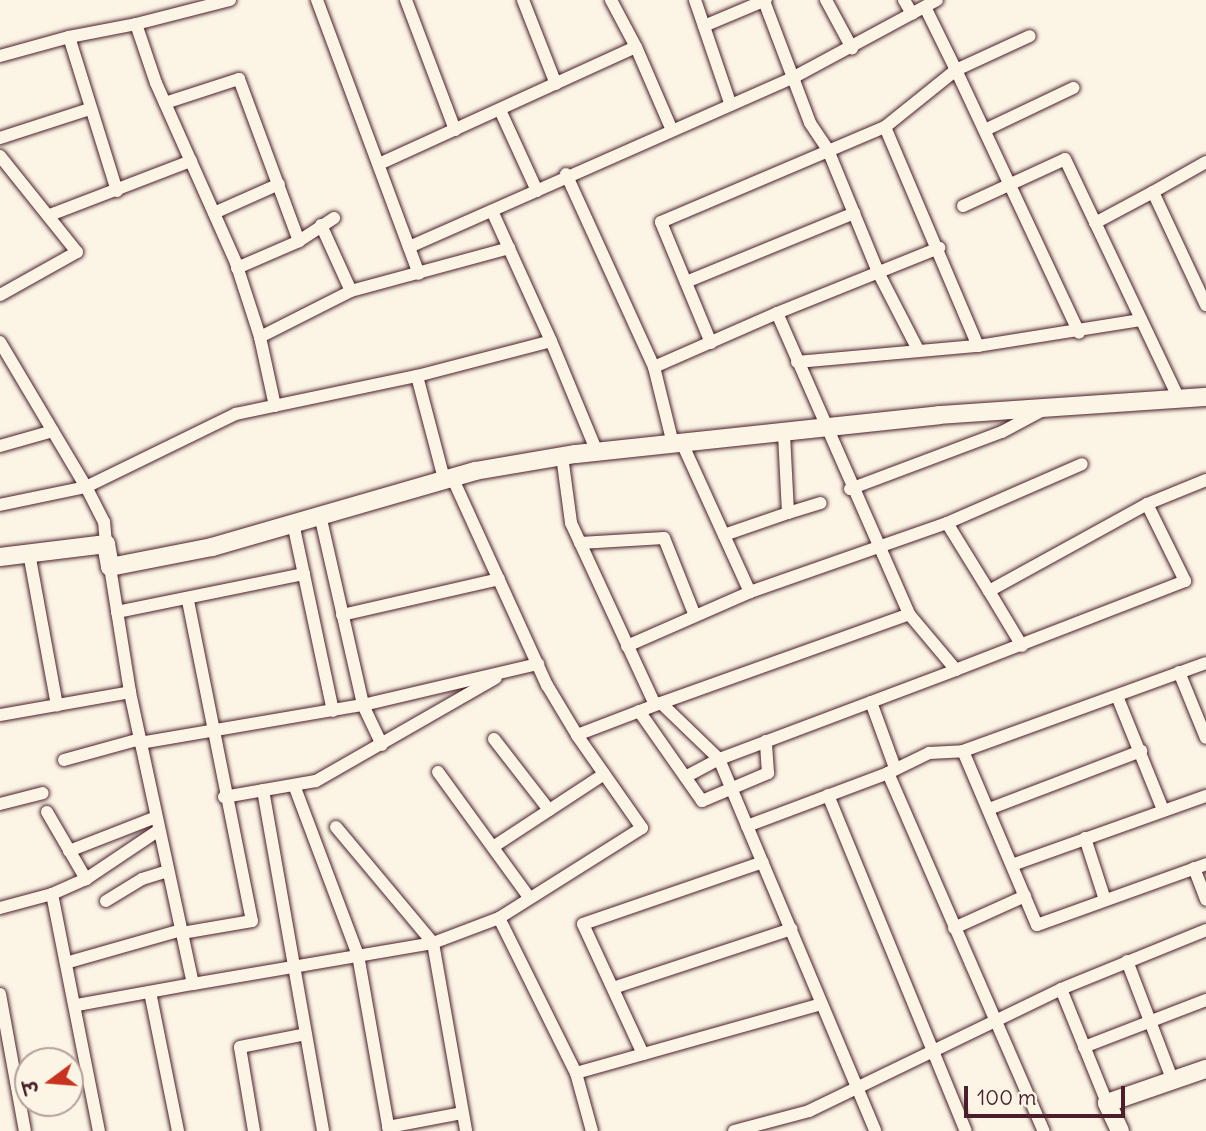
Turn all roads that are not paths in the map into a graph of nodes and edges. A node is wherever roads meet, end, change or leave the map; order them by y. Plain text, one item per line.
1 (230, 0) edge
2 (317, 0) edge
3 (406, 0) edge
4 (523, 0) edge
5 (611, 0) edge
6 (695, 0) edge
7 (765, 0) edge
8 (826, 0) edge
9 (904, 0) edge
10 (937, 0) edge
11 (925, 7) junction
12 (912, 14) junction
13 (136, 24) junction
14 (704, 26) junction
15 (1030, 36) dead end
16 (69, 37) junction
17 (636, 47) junction
18 (852, 48) junction
19 (0, 56) edge
20 (956, 70) junction
21 (796, 76) junction
22 (556, 84) junction
23 (1073, 88) dead end
24 (165, 103) junction
25 (730, 103) junction
26 (90, 109) junction
27 (500, 110) junction
28 (885, 127) junction
29 (671, 128) junction
30 (455, 130) junction
31 (985, 130) junction
32 (0, 138) edge
33 (828, 150) junction
34 (0, 156) edge
35 (191, 161) junction
36 (1206, 162) edge
37 (379, 164) junction
38 (566, 174) junction
39 (279, 184) junction
40 (1011, 184) junction
41 (117, 191) junction
42 (537, 191) junction
43 (1153, 192) junction
44 (963, 206) dead end
45 (492, 211) junction
46 (214, 213) junction
47 (854, 214) junction
48 (50, 215) junction
49 (334, 218) dead end
50 (1096, 223) junction
51 (321, 225) junction
52 (299, 241) junction
53 (409, 247) junction
54 (509, 248) junction
55 (939, 248) junction
56 (237, 268) junction
57 (878, 272) junction
58 (419, 274) junction
59 (686, 282) junction
60 (351, 291) junction
61 (0, 295) edge
62 (1206, 305) edge
63 (777, 313) junction
64 (1141, 320) junction
65 (1079, 332) junction
66 (260, 337) junction
67 (551, 341) junction
68 (0, 342) edge
69 (711, 343) junction
70 (978, 346) junction
71 (917, 348) junction
72 (797, 362) junction
73 (654, 367) junction
74 (417, 376) junction
75 (1206, 397) edge
76 (1179, 399) junction
77 (275, 406) junction
78 (1050, 406) junction
79 (827, 429) junction
80 (53, 431) junction
81 (784, 433) junction
82 (677, 444) junction
83 (0, 446) edge
84 (597, 452) junction
85 (562, 456) junction
86 (1082, 464) dead end
87 (448, 478) junction
88 (1206, 480) edge
89 (86, 487) junction
90 (850, 489) junction
91 (820, 503) dead end
92 (1147, 504) junction
93 (0, 505) edge
94 (788, 513) junction
95 (320, 515) junction
96 (293, 523) junction
97 (947, 523) junction
98 (724, 535) junction
99 (580, 543) junction
100 (106, 544) junction
101 (875, 546) junction
102 (29, 553) junction
103 (0, 557) edge
104 (110, 567) junction
105 (304, 574) junction
106 (499, 579) junction
107 (989, 591) junction
108 (750, 592) junction
109 (188, 600) junction
110 (117, 612) junction
111 (909, 614) junction
112 (342, 615) junction
113 (695, 616) junction
114 (627, 646) junction
115 (1022, 646) junction
116 (1206, 663) edge
117 (538, 664) junction
118 (511, 670) junction
119 (956, 670) junction
120 (1178, 673) junction
121 (130, 692) junction
122 (1117, 695) junction
123 (871, 702) junction
124 (658, 704) junction
125 (57, 705) junction
126 (363, 705) junction
127 (333, 711) junction
128 (639, 711) junction
129 (0, 715) edge
130 (1203, 724) edge
131 (210, 733) junction
132 (577, 735) junction
133 (494, 738) dead end
134 (1206, 738) edge
135 (140, 741) junction
136 (766, 741) junction
137 (382, 745) junction
138 (963, 751) junction
139 (1141, 751) junction
140 (719, 759) junction
141 (64, 760) dead end
142 (892, 770) junction
143 (438, 772) dead end
144 (604, 774) junction
145 (685, 777) junction
146 (294, 785) junction
147 (732, 789) junction
148 (263, 790) junction
149 (43, 793) dead end
150 (828, 795) junction
151 (1206, 796) edge
152 (224, 797) junction
153 (0, 804) edge
154 (989, 809) junction
155 (549, 810) junction
156 (1163, 810) junction
157 (47, 812) dead end
158 (158, 823) junction
159 (747, 826) junction
160 (336, 827) dead end
161 (1085, 838) junction
162 (493, 847) junction
163 (69, 851) junction
164 (763, 862) junction
165 (1012, 865) junction
166 (1200, 866) edge
167 (168, 871) junction
168 (86, 879) junction
169 (52, 894) junction
170 (528, 896) junction
171 (1026, 896) junction
172 (1105, 900) junction
173 (106, 901) dead end
174 (1206, 901) edge
175 (0, 908) edge
176 (499, 918) junction
177 (954, 928) junction
178 (791, 929) junction
179 (1206, 930) edge
180 (181, 932) junction
181 (433, 943) junction
182 (358, 955) junction
183 (1127, 961) junction
184 (69, 962) junction
185 (296, 964) junction
186 (193, 984) junction
187 (613, 988) junction
188 (1061, 989) junction
189 (150, 992) junction
190 (0, 994) edge
191 (1206, 1000) edge
192 (822, 1004) junction
193 (77, 1005) junction
194 (999, 1018) junction
195 (1150, 1021) junction
196 (306, 1034) junction
197 (1084, 1047) junction
198 (932, 1049) junction
199 (643, 1054) junction
200 (6, 1062) edge
201 (1206, 1069) edge
202 (576, 1073) junction
203 (1172, 1079) junction
204 (858, 1088) junction
205 (1107, 1102) junction
206 (462, 1113) junction
207 (388, 1129) edge
208 (25, 1131) edge
209 (99, 1131) edge
210 (178, 1131) edge
211 (254, 1131) edge
212 (323, 1131) edge
213 (466, 1131) edge
214 (592, 1131) edge
215 (734, 1131) edge
216 (875, 1131) edge
217 (966, 1131) edge
218 (1044, 1131) edge
219 (1120, 1131) edge

1 - 13 street
2 - 37 street
3 - 30 street
4 - 22 street
5 - 17 street
6 - 14 street
7 - 14 street
7 - 21 street
8 - 18 street
9 - 12 street
10 - 11 street
11 - 12 street
11 - 20 street
12 - 18 street
13 - 16 street
13 - 24 street
14 - 25 street
15 - 20 street
16 - 19 street
16 - 26 street
17 - 22 street
17 - 29 street
18 - 21 street
20 - 28 street
20 - 31 street
21 - 25 street
21 - 33 street
22 - 27 street
23 - 31 street
24 - 35 street
24 - 39 street
25 - 29 street
26 - 32 street
26 - 41 street
27 - 30 street
27 - 42 street
28 - 33 street
28 - 55 street
29 - 38 street
30 - 37 street
31 - 40 street
33 - 47 street
33 - 59 street
34 - 48 street
35 - 41 street
35 - 46 street
36 - 43 street
37 - 53 street
38 - 42 street
38 - 73 street
39 - 46 street
39 - 52 street
40 - 44 street
40 - 50 street
40 - 65 street
41 - 48 street
42 - 45 street
43 - 50 street
43 - 62 street
45 - 53 street
45 - 54 street
46 - 56 street
47 - 57 street
47 - 59 street
48 - 61 street
49 - 51 street
50 - 64 street
51 - 52 street
51 - 60 street
52 - 56 street
53 - 58 street
54 - 58 street
54 - 67 street
55 - 57 street
55 - 70 street
56 - 66 street
57 - 63 street
57 - 71 street
58 - 60 street
59 - 69 street
60 - 66 street
63 - 69 street
63 - 72 street
64 - 65 street
64 - 76 street
65 - 70 street
66 - 77 street
67 - 74 street
67 - 84 street
68 - 80 street
69 - 73 street
70 - 71 street
71 - 72 street
72 - 79 street
73 - 82 street
74 - 77 street
74 - 87 street
75 - 76 street
76 - 78 street
77 - 89 street
78 - 79 street
78 - 90 street
79 - 81 street
79 - 90 street
80 - 83 street
80 - 89 street
81 - 82 street
81 - 94 street
82 - 84 street
82 - 98 street
84 - 85 street
85 - 87 street
85 - 99 street
86 - 97 street
87 - 95 street
87 - 106 street
88 - 92 street
89 - 93 street
89 - 100 street
90 - 101 street
91 - 94 street
92 - 107 street
92 - 115 street
94 - 98 street
95 - 96 street
95 - 112 street
96 - 104 street
96 - 105 street
97 - 101 street
97 - 107 street
98 - 108 street
99 - 113 street
99 - 114 street
100 - 102 street
100 - 104 street
101 - 108 street
101 - 111 street
102 - 103 street
102 - 125 street
104 - 110 street
105 - 109 street
105 - 127 street
106 - 112 street
106 - 117 street
107 - 115 street
108 - 113 street
109 - 110 street
109 - 131 street
110 - 121 street
111 - 119 street
111 - 124 street
112 - 126 street
113 - 114 street
114 - 124 street
115 - 119 street
116 - 120 street
117 - 118 street
117 - 132 street
118 - 126 street
118 - 137 street
119 - 123 street
120 - 122 street
120 - 130 street
121 - 125 street
121 - 135 street
122 - 138 street
122 - 139 street
123 - 136 street
123 - 142 street
124 - 128 street
124 - 140 street
125 - 129 street
126 - 127 street
126 - 137 street
127 - 131 street
128 - 132 street
128 - 145 street
130 - 134 street
131 - 135 street
131 - 152 street
132 - 144 street
133 - 155 street
135 - 141 street
135 - 158 street
136 - 140 street
136 - 147 street
137 - 146 street
138 - 142 street
138 - 154 street
139 - 154 street
139 - 156 street
140 - 145 street
140 - 147 street
142 - 150 street
142 - 177 street
143 - 162 street
144 - 155 street
144 - 170 street
145 - 147 street
146 - 148 street
146 - 182 street
147 - 159 street
148 - 152 street
148 - 185 street
149 - 153 street
150 - 159 street
150 - 198 street
151 - 156 street
152 - 180 street
154 - 165 street
155 - 162 street
156 - 161 street
157 - 163 street
158 - 163 street
158 - 167 street
158 - 168 street
159 - 164 street
160 - 181 street
161 - 165 street
161 - 172 street
162 - 170 street
163 - 168 street
164 - 178 street
164 - 187 street
165 - 171 street
166 - 172 street
166 - 174 street
167 - 173 street
167 - 180 street
168 - 169 street
169 - 175 street
169 - 184 street
170 - 176 street
171 - 172 street
171 - 177 street
176 - 181 street
176 - 202 street
177 - 194 street
178 - 187 street
178 - 192 street
179 - 183 street
180 - 184 street
180 - 186 street
181 - 182 street
181 - 206 street
182 - 185 street
182 - 207 street
183 - 188 street
183 - 195 street
184 - 193 street
185 - 186 street
185 - 196 street
186 - 189 street
187 - 199 street
188 - 194 street
188 - 197 street
189 - 193 street
189 - 210 street
190 - 200 street
191 - 195 street
192 - 199 street
192 - 204 street
193 - 209 street
194 - 198 street
194 - 218 street
195 - 197 street
195 - 203 street
196 - 211 street
196 - 212 street
197 - 205 street
198 - 204 street
198 - 217 street
199 - 202 street
200 - 208 street
201 - 203 street
202 - 214 street
203 - 205 street
204 - 215 street
204 - 216 street
205 - 219 street
206 - 207 street
206 - 213 street

